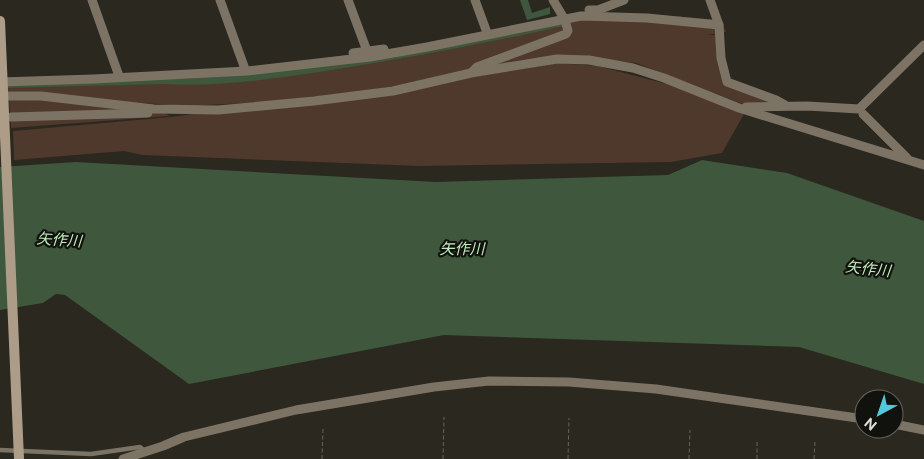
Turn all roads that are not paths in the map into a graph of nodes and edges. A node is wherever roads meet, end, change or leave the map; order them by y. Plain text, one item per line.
1 (92, 0) edge
2 (220, 0) edge
3 (348, 0) edge
4 (475, 0) edge
5 (553, 0) edge
6 (624, 0) edge
7 (710, 0) edge
8 (564, 17) junction
9 (0, 21) edge
10 (718, 25) junction
11 (486, 30) junction
12 (924, 45) edge
13 (367, 51) junction
14 (245, 69) junction
15 (470, 73) junction
16 (119, 76) junction
17 (0, 80) edge
18 (0, 96) edge
19 (786, 106) junction
20 (739, 108) junction
21 (166, 109) junction
22 (863, 114) dead end
23 (11, 118) dead end
24 (910, 161) junction
25 (924, 165) edge
26 (854, 419) edge
27 (904, 426) edge
28 (924, 430) edge
29 (0, 450) edge
30 (146, 452) junction
31 (19, 459) edge
32 (123, 459) edge

1 - 16 street
2 - 14 street
3 - 13 street
4 - 11 street
5 - 8 street
6 - 8 street
7 - 10 street
8 - 10 street
8 - 11 street
8 - 15 street
8 - 17 street
9 - 31 main road
10 - 19 street
11 - 13 street
12 - 19 street
13 - 14 street
14 - 16 street
15 - 20 street
15 - 21 street
16 - 17 street
18 - 21 street
19 - 20 street
20 - 24 street
21 - 23 street
22 - 24 street
24 - 25 street
26 - 30 street
27 - 28 street
29 - 30 lane
30 - 32 street

